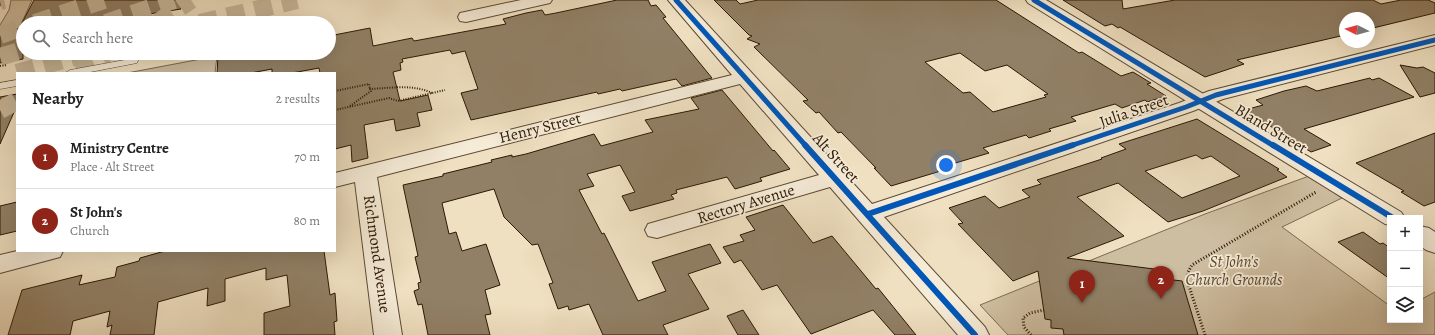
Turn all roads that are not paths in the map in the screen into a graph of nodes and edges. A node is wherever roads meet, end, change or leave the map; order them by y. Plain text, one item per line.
1 (544, 0) edge
2 (676, 0) edge
3 (1034, 0) edge
4 (466, 17) dead end
5 (1435, 40) edge
6 (134, 60) edge
7 (75, 72) edge
8 (745, 77) junction
9 (16, 83) edge
10 (0, 86) edge
11 (1200, 102) junction
12 (365, 172) junction
13 (836, 179) junction
14 (336, 180) edge
15 (868, 214) junction
16 (1388, 215) edge
17 (657, 230) dead end
18 (1423, 236) edge
19 (1435, 244) edge
20 (47, 252) edge
21 (0, 264) edge
22 (388, 335) edge
23 (975, 335) edge

1 - 4 street
2 - 8 street, Alt Street
3 - 11 street, Bland Street
5 - 11 street, Julia Street
6 - 7 lane
8 - 12 street, Henry Street
8 - 13 street, Alt Street
9 - 10 lane
11 - 15 street, Julia Street
11 - 16 street, Bland Street
12 - 14 street, Henry Street
12 - 22 street, Richmond Avenue
13 - 15 street, Alt Street
13 - 17 street, Rectory Avenue
15 - 23 street, Alt Street
18 - 19 street
20 - 21 street

